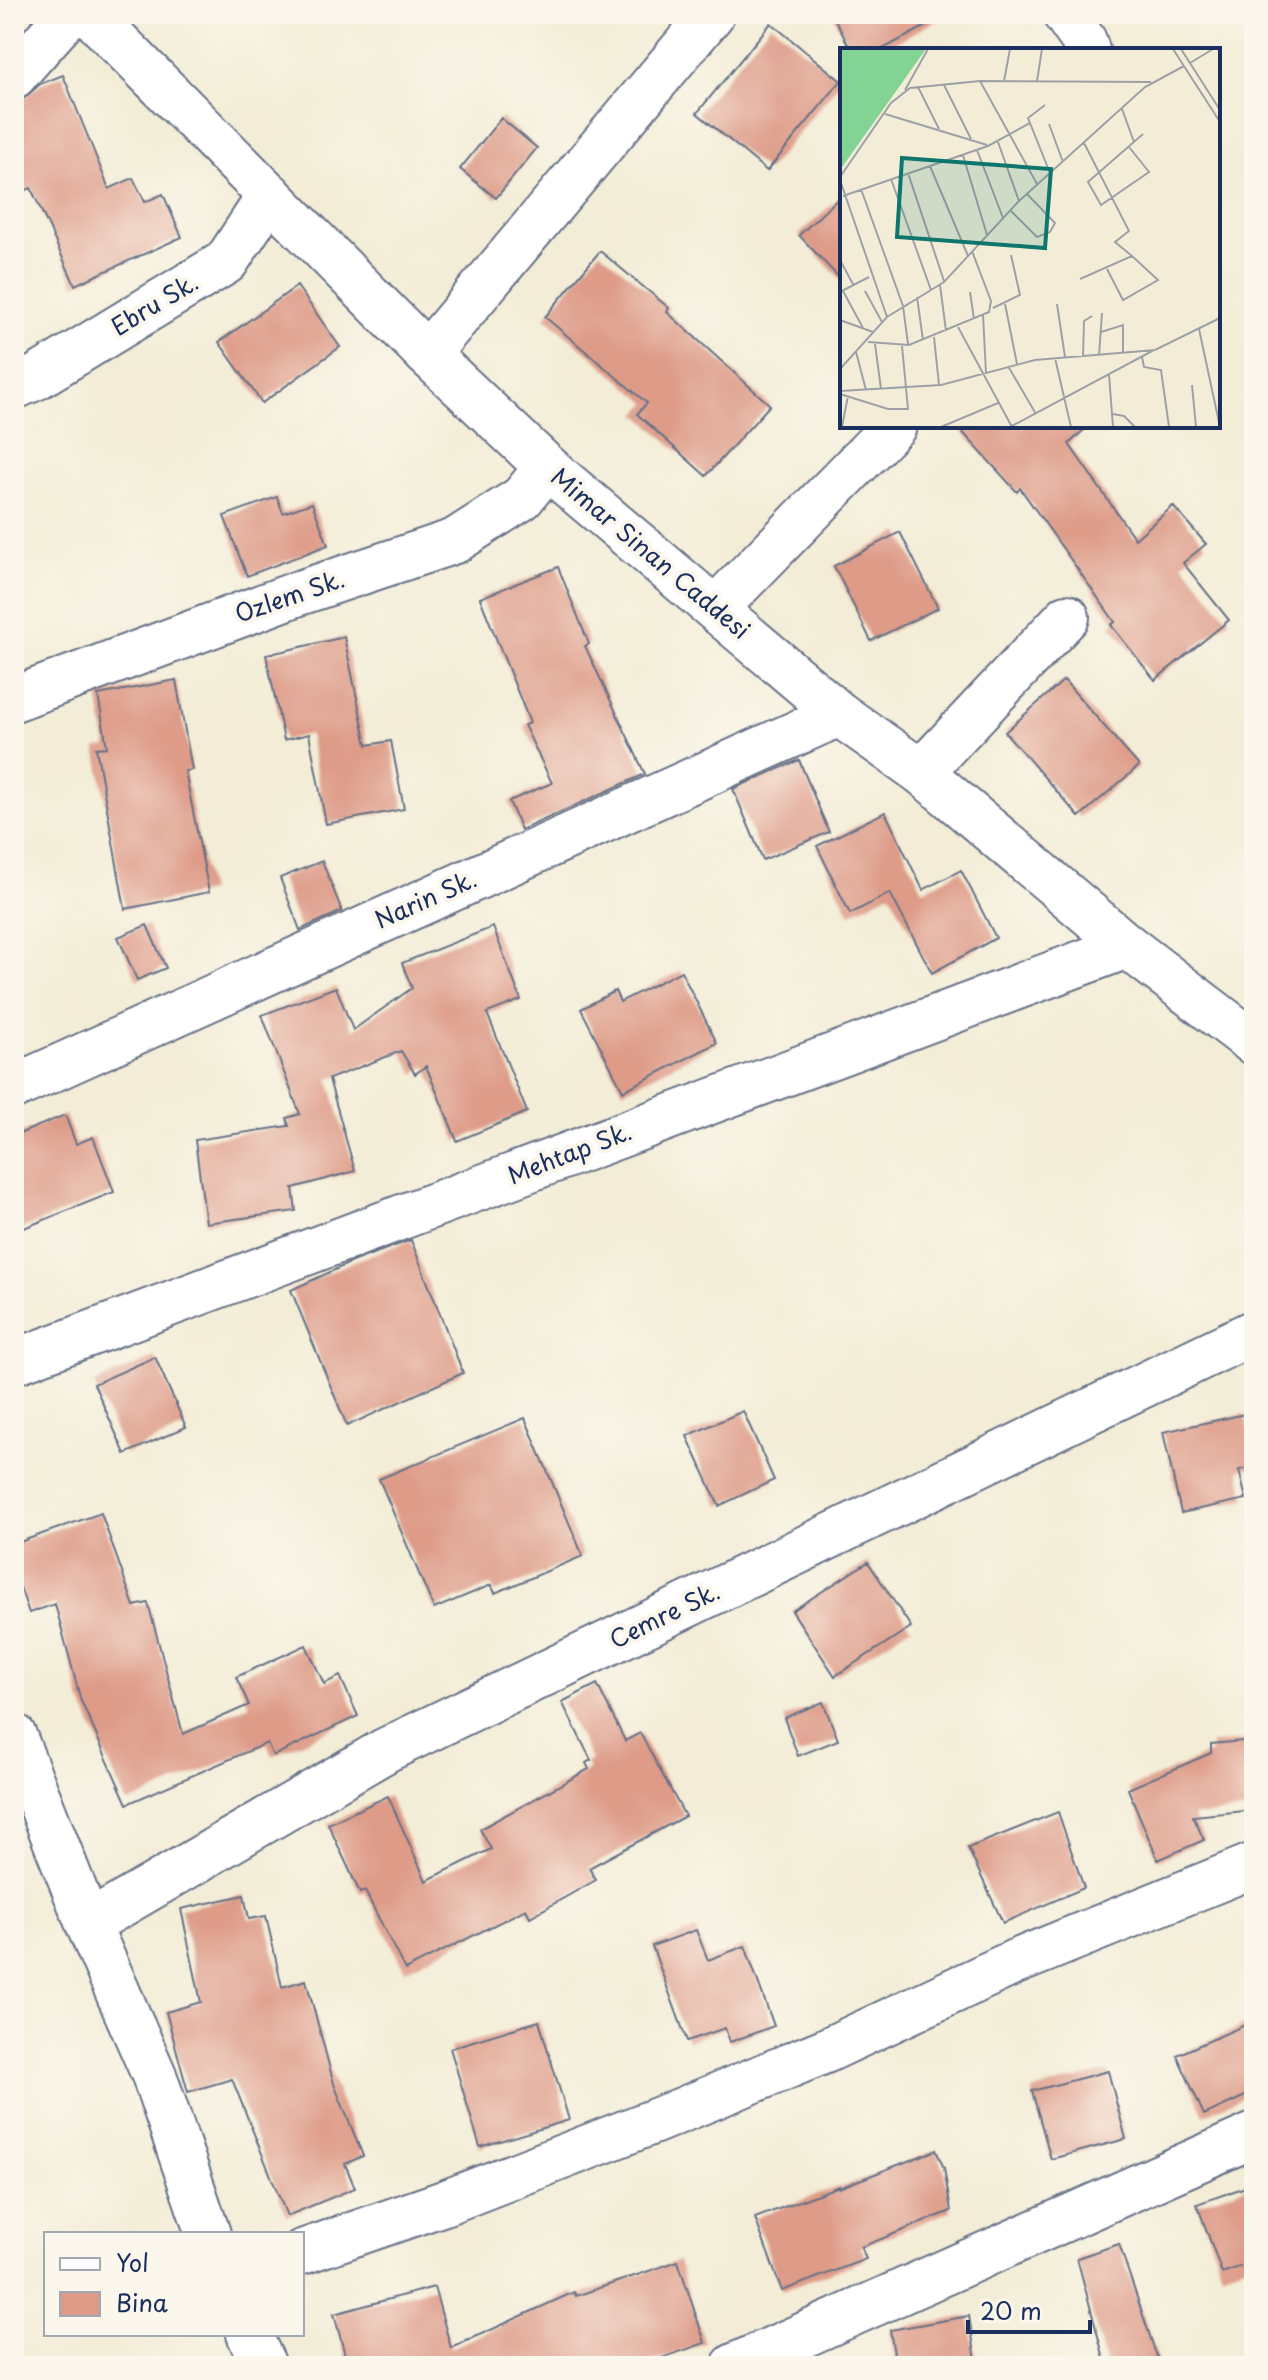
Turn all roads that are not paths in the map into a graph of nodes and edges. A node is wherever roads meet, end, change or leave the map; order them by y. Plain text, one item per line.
1 (69, 14) edge
2 (90, 14) edge
3 (712, 14) edge
4 (1065, 14) edge
5 (1086, 48) edge
6 (14, 76) edge
7 (270, 195) junction
8 (427, 354) junction
9 (14, 387) edge
10 (892, 428) edge
11 (547, 467) junction
12 (716, 608) junction
13 (1067, 617) dead end
14 (14, 699) edge
15 (839, 714) junction
16 (921, 772) junction
17 (1127, 946) junction
18 (1254, 1043) edge
19 (14, 1087) edge
20 (1254, 1332) edge
21 (14, 1362) edge
22 (14, 1736) edge
23 (1254, 1865) edge
24 (88, 1924) junction
25 (1254, 2135) edge
26 (207, 2232) edge
27 (304, 2251) edge
28 (250, 2336) edge
29 (264, 2366) edge
30 (734, 2366) edge

1 - 6 street
2 - 7 street, Mimar Sinan Caddesi
3 - 8 street
4 - 5 street
7 - 8 street, Mimar Sinan Caddesi
7 - 9 street, Ebru Sk.
8 - 11 street, Mimar Sinan Caddesi
10 - 12 street
11 - 12 street, Mimar Sinan Caddesi
11 - 14 street, Ozlem Sk.
12 - 15 street, Mimar Sinan Caddesi
13 - 16 street
15 - 16 street, Mimar Sinan Caddesi
15 - 19 street, Narin Sk.
16 - 17 street, Mimar Sinan Caddesi
17 - 18 street, Mimar Sinan Caddesi
17 - 21 street, Mehtap Sk.
20 - 24 street, Cemre Sk.
22 - 24 street
23 - 27 street
24 - 26 street
25 - 30 street
28 - 29 street

